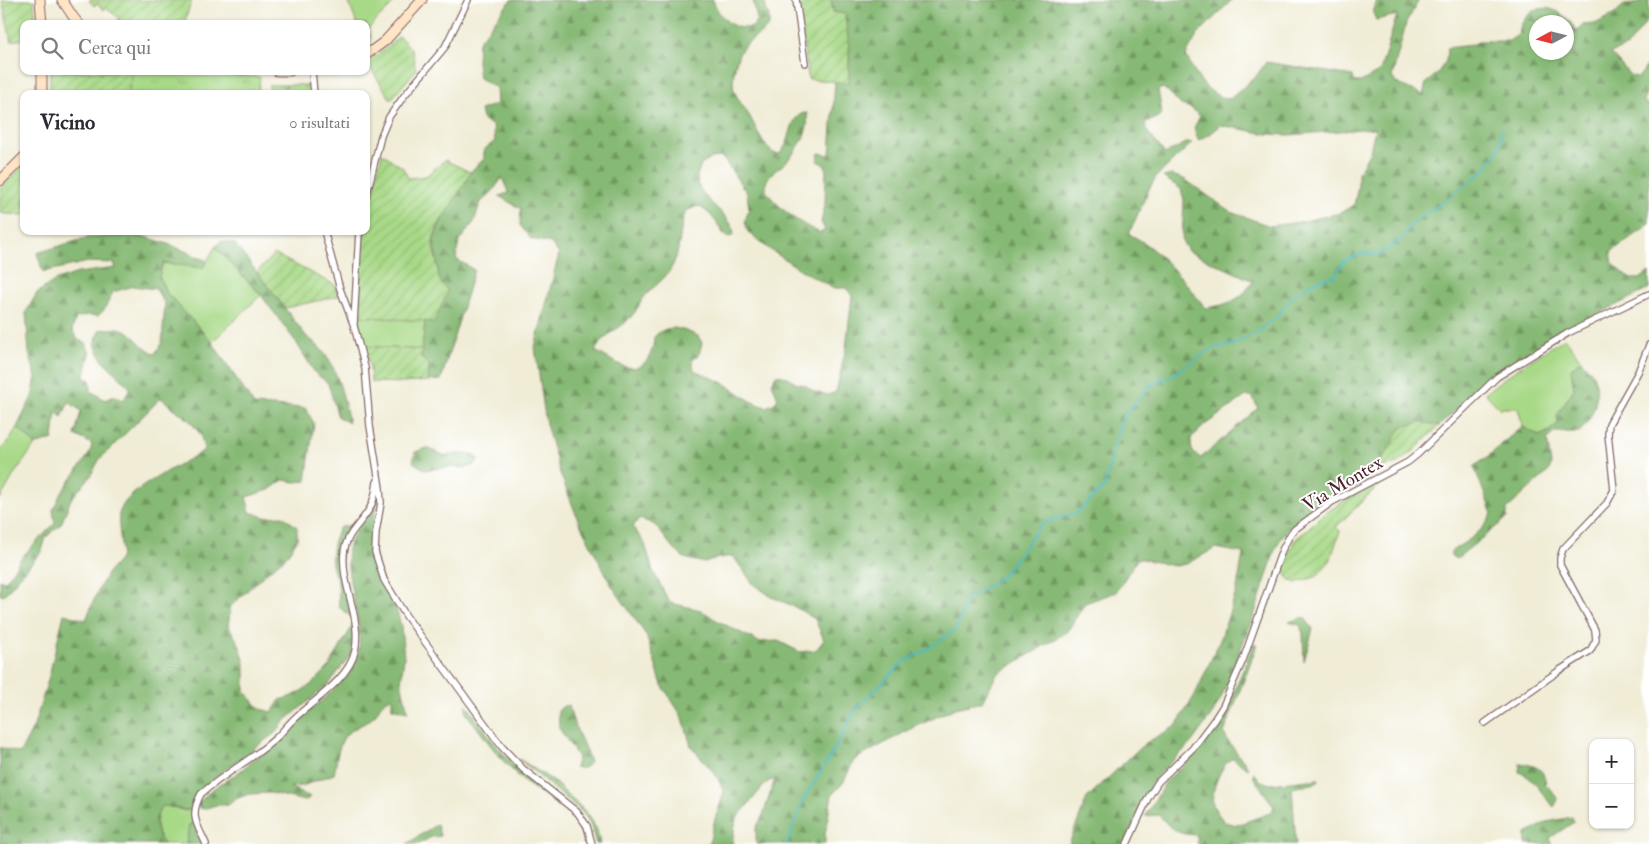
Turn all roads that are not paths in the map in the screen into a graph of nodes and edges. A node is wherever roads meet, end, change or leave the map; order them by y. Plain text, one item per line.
1 (40, 0) edge
2 (62, 0) edge
3 (422, 0) edge
4 (468, 0) edge
5 (796, 0) edge
6 (42, 20) edge
7 (76, 20) edge
8 (370, 52) edge
9 (805, 63) dead end
10 (42, 75) edge
11 (312, 75) edge
12 (42, 90) edge
13 (314, 90) edge
14 (20, 161) edge
15 (0, 181) edge
16 (370, 181) edge
17 (325, 235) edge
18 (359, 235) edge
19 (1649, 294) edge
20 (354, 326) junction
21 (1649, 345) edge
22 (378, 473) junction
23 (1484, 723) dead end
24 (206, 844) edge
25 (592, 844) edge
26 (1127, 844) edge

1 - 6 main road
2 - 7 main road
3 - 8 main road
4 - 16 street
5 - 9 street
10 - 12 main road
11 - 13 street
14 - 15 main road
17 - 20 street
18 - 20 street
19 - 26 street, Via Montex
20 - 22 street
21 - 23 street
22 - 24 street
22 - 25 street

